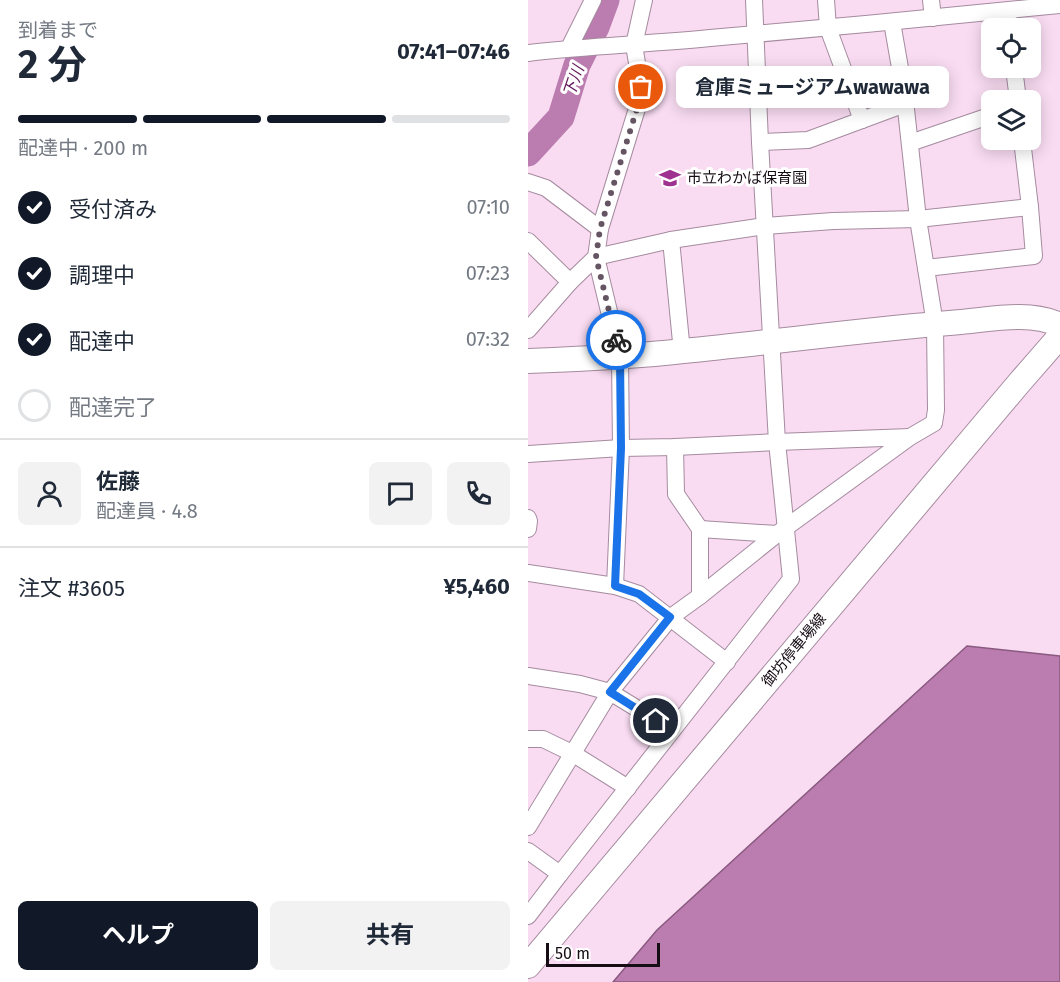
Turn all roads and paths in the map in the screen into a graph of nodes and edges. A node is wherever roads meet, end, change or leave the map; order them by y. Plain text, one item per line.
1 (593, 0) edge
2 (644, 0) edge
3 (754, 0) edge
4 (826, 0) edge
5 (931, 0) edge
6 (1060, 5) edge
7 (1007, 11) junction
8 (933, 18) junction
9 (1008, 18) edge
10 (892, 22) junction
11 (828, 28) junction
12 (755, 34) junction
13 (634, 45) junction
14 (572, 48) junction
15 (528, 53) edge
16 (905, 104) junction
17 (981, 119) edge
18 (862, 120) junction
19 (760, 142) junction
20 (910, 142) junction
21 (1023, 150) edge
22 (528, 182) edge
23 (1030, 207) junction
24 (918, 219) junction
25 (765, 226) junction
26 (600, 229) junction
27 (671, 240) junction
28 (528, 241) edge
29 (596, 257) junction
30 (926, 268) junction
31 (570, 282) junction
32 (935, 324) junction
33 (1060, 325) edge
34 (528, 330) edge
35 (1060, 336) edge
36 (773, 342) junction
37 (682, 351) junction
38 (620, 357) junction
39 (528, 361) edge
40 (910, 437) junction
41 (777, 441) junction
42 (675, 447) junction
43 (621, 448) junction
44 (528, 454) edge
45 (528, 518) edge
46 (528, 529) edge
47 (700, 529) junction
48 (781, 531) junction
49 (528, 573) edge
50 (615, 586) junction
51 (700, 596) junction
52 (670, 617) junction
53 (726, 662) junction
54 (528, 676) edge
55 (610, 692) junction
56 (672, 730) junction
57 (528, 739) edge
58 (572, 753) junction
59 (628, 788) junction
60 (528, 827) edge
61 (528, 851) edge
62 (560, 874) junction
63 (528, 916) edge
64 (528, 966) edge

1 - 14 street
2 - 13 street
3 - 12 street
4 - 11 street
5 - 8 street
6 - 7 street
7 - 8 street
7 - 9 street
8 - 10 street
10 - 11 street
10 - 16 street
11 - 12 street
11 - 18 street
12 - 13 street
12 - 19 street
13 - 14 street
13 - 26 street
14 - 15 street
16 - 18 street
16 - 20 street
17 - 20 street
18 - 19 street
19 - 25 street
20 - 24 street
21 - 23 street
22 - 26 street
23 - 24 street
23 - 30 street
24 - 25 street
24 - 30 street
25 - 27 street
25 - 36 street
26 - 29 street
27 - 29 street
27 - 37 street
28 - 31 street
29 - 31 street
29 - 38 street
30 - 32 street
31 - 34 street
32 - 33 main road
32 - 36 main road
32 - 40 street
35 - 64 main road, 御坊停車場線
36 - 37 main road
36 - 41 street
37 - 38 main road
38 - 39 main road
38 - 43 street
40 - 41 street
40 - 48 street
41 - 42 street
41 - 48 street
42 - 43 street
42 - 47 street
43 - 44 street
43 - 50 street
45 - 46 street
47 - 48 street
47 - 51 street
48 - 51 street
48 - 53 street
49 - 50 street
50 - 52 street
51 - 52 street
52 - 53 street
52 - 55 street
53 - 56 street
54 - 55 street
55 - 56 street
55 - 58 street
56 - 59 street
57 - 58 street
58 - 59 street
58 - 60 street
59 - 62 street
61 - 62 street
62 - 63 street

